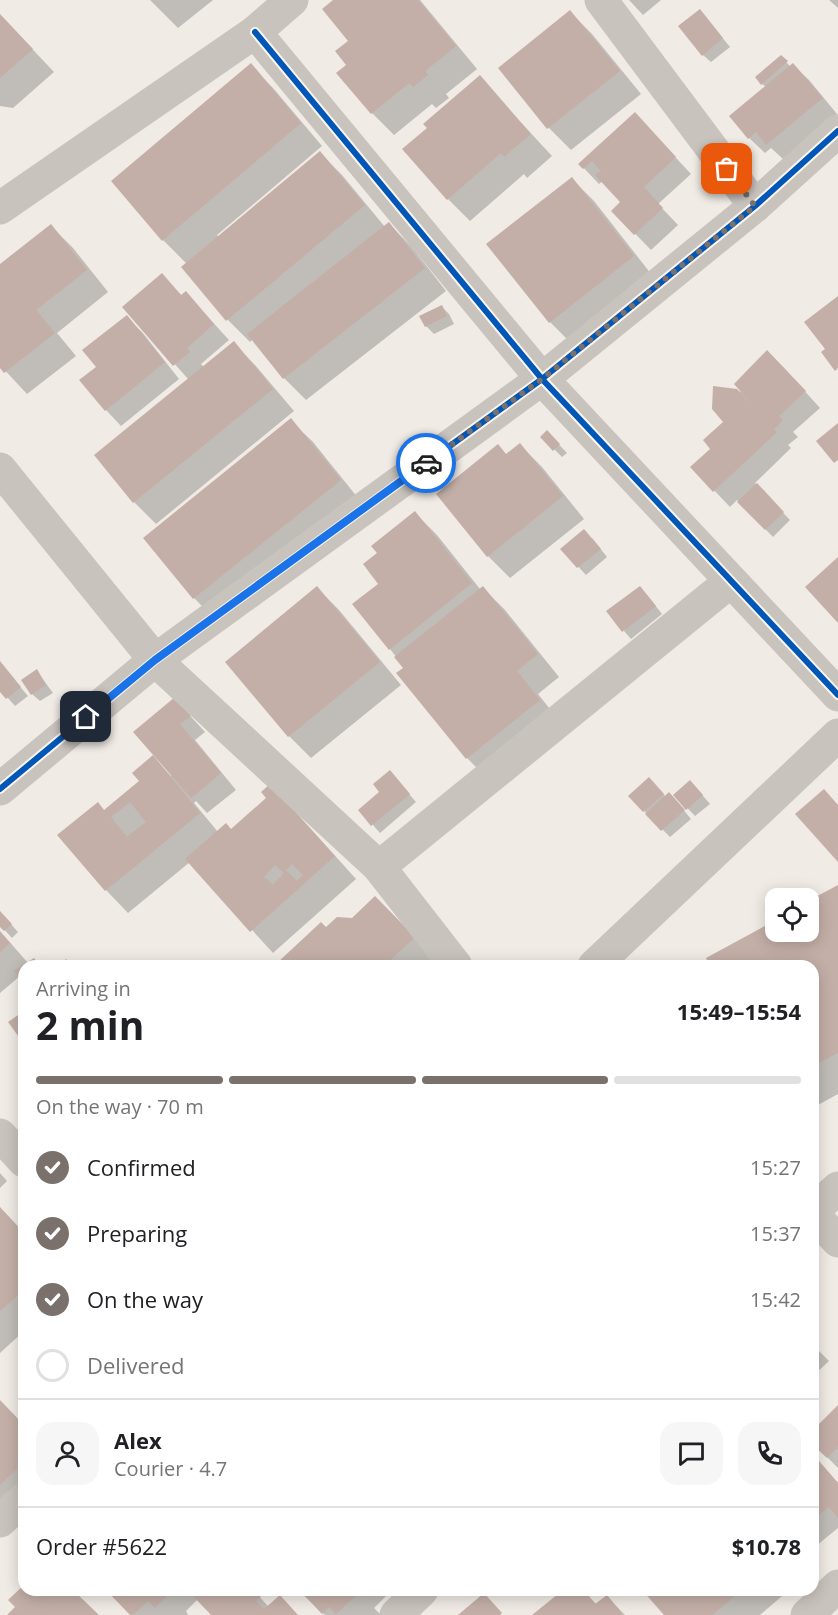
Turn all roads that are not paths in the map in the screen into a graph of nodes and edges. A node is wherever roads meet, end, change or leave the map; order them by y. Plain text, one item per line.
1 (292, 0) edge
2 (601, 0) edge
3 (255, 32) junction
4 (838, 132) edge
5 (755, 206) junction
6 (0, 208) edge
7 (542, 379) junction
8 (0, 469) edge
9 (731, 581) junction
10 (155, 660) junction
11 (838, 695) edge
12 (838, 735) edge
13 (0, 789) edge
14 (379, 867) junction
15 (451, 960) edge
16 (600, 960) edge
17 (0, 1135) edge
18 (18, 1154) edge
19 (838, 1188) edge
20 (819, 1206) edge
21 (819, 1219) edge
22 (838, 1240) edge
23 (18, 1504) edge
24 (0, 1521) edge
25 (838, 1586) edge
26 (416, 1596) edge
27 (396, 1615) edge
28 (807, 1615) edge

1 - 3 street
2 - 5 street
3 - 6 street
3 - 7 street
4 - 5 street
5 - 7 street
7 - 9 street
7 - 10 street
8 - 10 street
9 - 11 street
9 - 14 street
10 - 13 street
10 - 14 street
12 - 16 street
14 - 15 street
17 - 18 street
19 - 20 street
21 - 22 street
23 - 24 street
25 - 28 street
26 - 27 street

